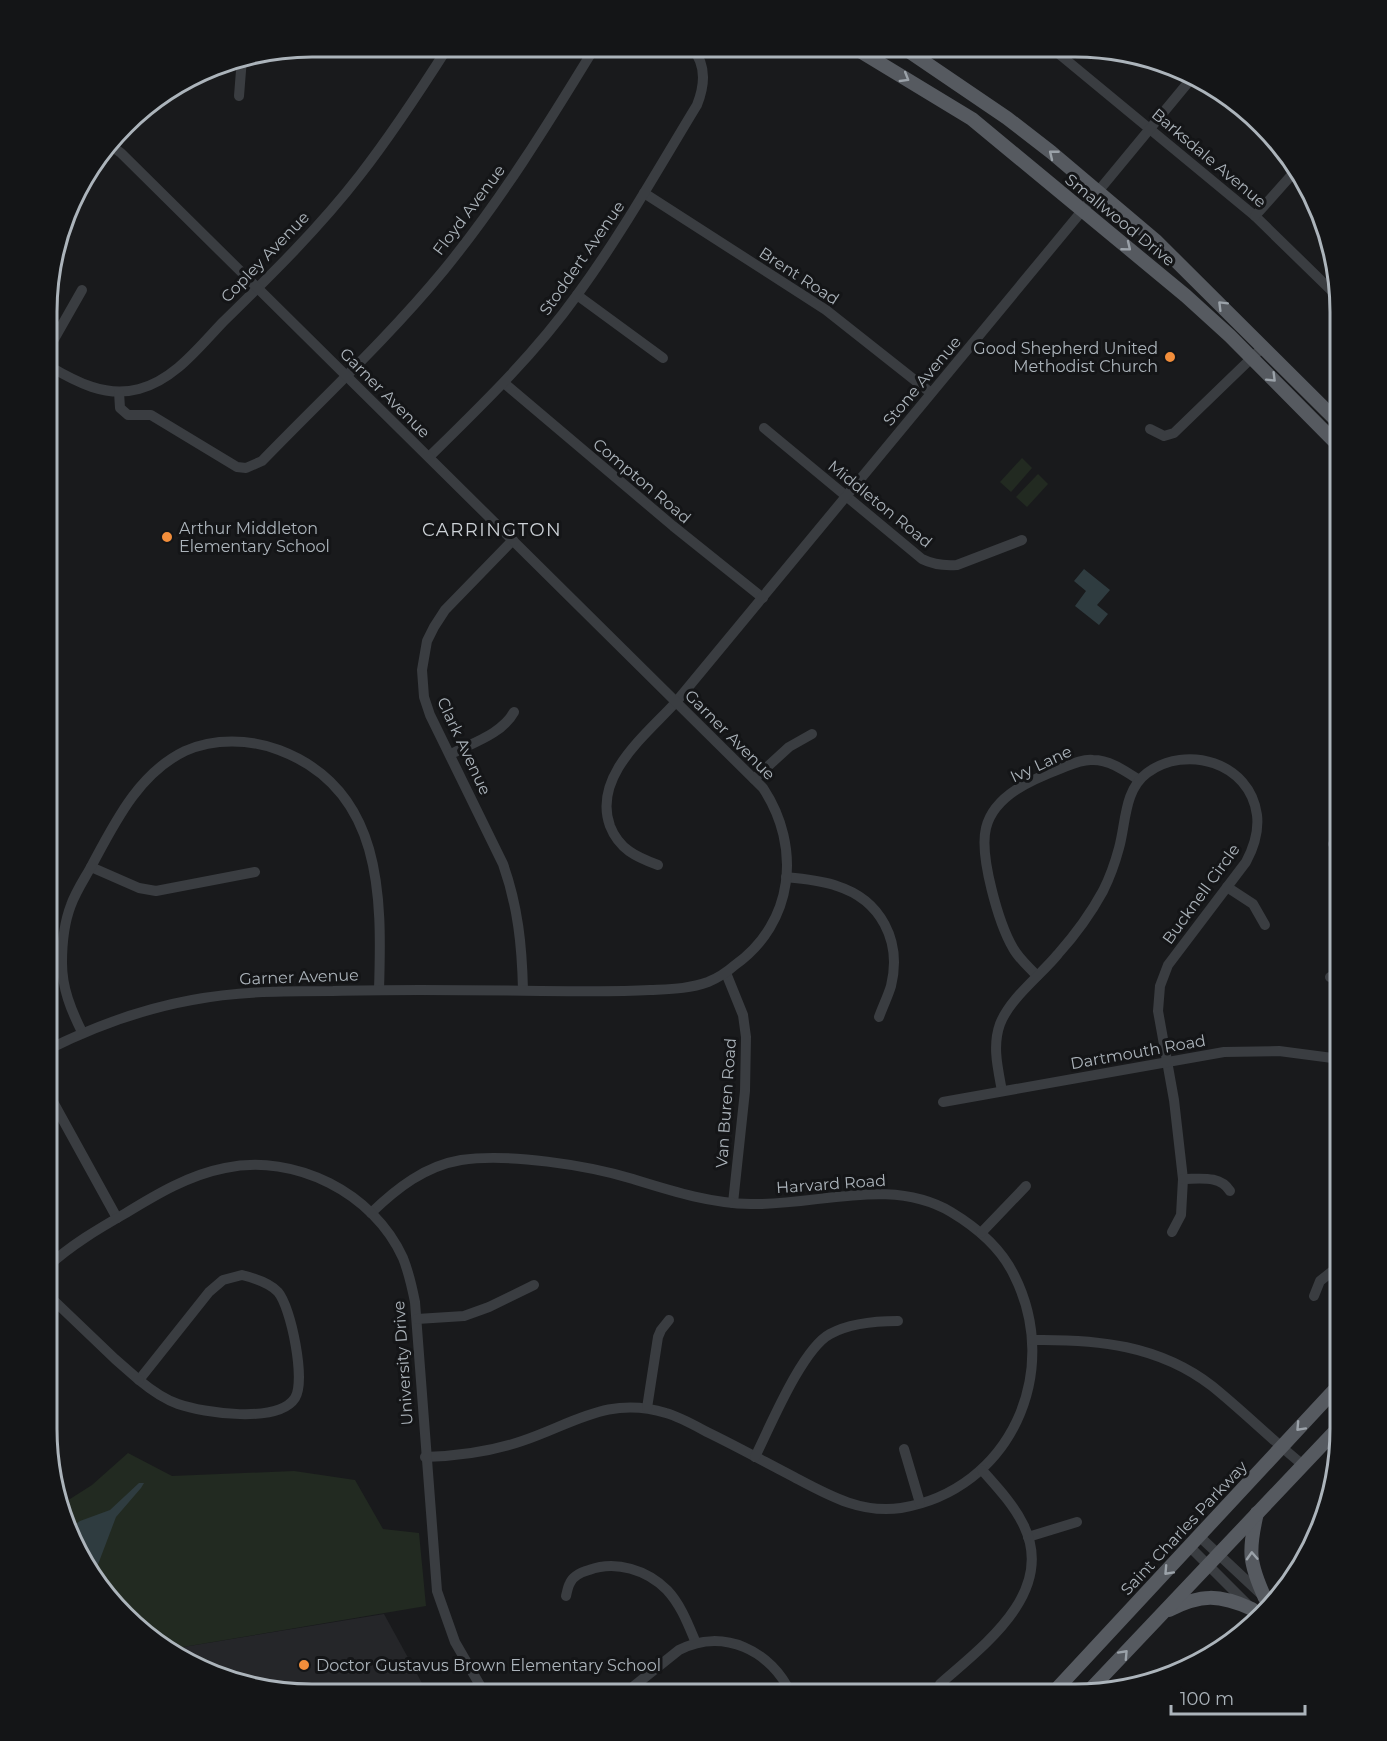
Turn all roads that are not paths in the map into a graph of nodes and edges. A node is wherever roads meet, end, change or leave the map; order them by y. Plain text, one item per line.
1 (442, 57) edge
2 (589, 57) edge
3 (698, 57) edge
4 (870, 57) edge
5 (917, 57) edge
6 (1063, 57) edge
7 (241, 67) edge
8 (1188, 83) edge
9 (239, 96) dead end
10 (1152, 128) junction
11 (116, 149) edge
12 (1291, 176) edge
13 (1098, 191) junction
14 (644, 194) junction
15 (1081, 211) junction
16 (1256, 216) junction
17 (1329, 288) edge
18 (257, 289) junction
19 (82, 290) dead end
20 (577, 295) junction
21 (57, 334) edge
22 (1263, 347) junction
23 (663, 358) dead end
24 (1252, 358) junction
25 (57, 370) edge
26 (347, 375) junction
27 (504, 383) junction
28 (119, 392) junction
29 (931, 393) junction
30 (1330, 414) edge
31 (764, 428) dead end
32 (1150, 429) dead end
33 (1330, 437) edge
34 (429, 458) junction
35 (845, 496) junction
36 (513, 540) junction
37 (1022, 540) dead end
38 (763, 598) junction
39 (676, 702) junction
40 (514, 712) dead end
41 (812, 734) dead end
42 (451, 754) junction
43 (754, 779) junction
44 (1139, 780) junction
45 (658, 865) dead end
46 (91, 867) junction
47 (255, 872) dead end
48 (786, 876) junction
49 (1227, 887) junction
50 (1265, 925) dead end
51 (726, 973) junction
52 (1037, 976) junction
53 (379, 990) junction
54 (523, 990) junction
55 (879, 1017) dead end
56 (82, 1032) junction
57 (57, 1045) edge
58 (1330, 1057) edge
59 (1168, 1062) junction
60 (1002, 1091) junction
61 (943, 1102) dead end
62 (57, 1109) edge
63 (1183, 1179) junction
64 (1026, 1186) dead end
65 (1230, 1191) dead end
66 (733, 1203) junction
67 (371, 1213) junction
68 (117, 1218) junction
69 (1172, 1232) dead end
70 (981, 1233) junction
71 (57, 1259) edge
72 (1330, 1273) edge
73 (534, 1285) dead end
74 (1314, 1296) dead end
75 (57, 1304) edge
76 (417, 1319) junction
77 (669, 1320) dead end
78 (898, 1321) dead end
79 (1032, 1340) junction
80 (140, 1380) junction
81 (1330, 1395) edge
82 (647, 1408) junction
83 (1330, 1437) edge
84 (1281, 1448) junction
85 (904, 1449) dead end
86 (425, 1457) junction
87 (755, 1457) junction
88 (1303, 1465) junction
89 (982, 1470) junction
90 (920, 1503) junction
91 (1257, 1513) junction
92 (1077, 1522) dead end
93 (1028, 1536) junction
94 (1200, 1537) junction
95 (1190, 1547) junction
96 (1218, 1554) junction
97 (1208, 1565) junction
98 (566, 1596) dead end
99 (1266, 1598) edge
100 (1265, 1599) edge
101 (1254, 1610) edge
102 (1254, 1610) edge
103 (1161, 1614) junction
104 (696, 1643) junction
105 (1097, 1683) edge
106 (479, 1684) edge
107 (636, 1684) edge
108 (787, 1684) edge
109 (940, 1684) dead end
110 (1061, 1684) edge

1 - 18 street, Copley Avenue
2 - 26 street, Floyd Avenue
3 - 14 street, Stoddert Avenue
4 -> 15 main road, Smallwood Drive
13 -> 5 main road, Smallwood Drive
6 - 10 street, Barksdale Avenue
7 - 9 street
8 - 10 street, Stone Avenue
10 - 13 street, Stone Avenue
10 - 16 street, Barksdale Avenue
11 - 18 street, Garner Avenue
12 - 16 street
13 - 15 street, Stone Avenue
22 -> 13 main road, Smallwood Drive
14 - 20 street, Stoddert Avenue
14 - 29 street, Brent Road
15 -> 24 main road, Smallwood Drive
15 - 29 street, Stone Avenue
16 - 17 street, Barksdale Avenue
18 - 26 street, Garner Avenue
18 - 28 street, Copley Avenue
19 - 21 street
20 - 23 street
20 - 27 street, Stoddert Avenue
22 - 24 street
22 - 30 main road, Smallwood Drive
24 - 32 street
24 -> 33 main road, Smallwood Drive
25 - 28 street, Copley Avenue
26 - 28 street, Floyd Avenue
26 - 34 street, Garner Avenue
27 - 34 street, Stoddert Avenue
27 - 38 street, Compton Road
29 - 35 street, Stone Avenue
31 - 35 street, Middleton Road
34 - 36 street, Garner Avenue
35 - 37 street, Middleton Road
35 - 38 street, Stone Avenue
36 - 39 street, Garner Avenue
36 - 42 street, Clark Avenue
38 - 39 street, Stone Avenue
39 - 43 street, Garner Avenue
39 - 45 street, Stone Avenue
40 - 42 street
41 - 43 street
42 - 54 street, Clark Avenue
43 - 48 street, Garner Avenue
44 - 49 street, Bucknell Circle
44 - 52 street
44 - 52 street, Ivy Lane
46 - 47 street
46 - 53 street
46 - 56 street
48 - 51 street, Garner Avenue
48 - 55 street
49 - 50 street
49 - 59 street, Bucknell Circle
51 - 54 street, Garner Avenue
51 - 66 street, Van Buren Road
52 - 60 street
53 - 54 street, Garner Avenue
53 - 56 street, Garner Avenue
56 - 57 street, Garner Avenue
58 - 59 street, Dartmouth Road
59 - 60 street, Dartmouth Road
59 - 63 street, Bucknell Circle
60 - 61 street, Dartmouth Road
62 - 68 street
63 - 65 street
63 - 69 street, Bucknell Circle
64 - 70 street
66 - 67 street, Harvard Road
66 - 70 street, Harvard Road
67 - 68 street, University Drive
67 - 76 street, University Drive
68 - 71 street, University Drive
70 - 79 street, Harvard Road
72 - 74 street
73 - 76 street
75 - 80 street
76 - 86 street, University Drive
77 - 82 street
78 - 87 street
79 - 84 street
79 - 89 street, Harvard Road
80 - 80 street
81 -> 84 main road, Saint Charles Parkway
82 - 86 street, Harvard Road
82 - 87 street, Harvard Road
83 - 88 main road
84 - 88 street
84 - 94 main road, Saint Charles Parkway
85 - 90 street
86 - 106 street, University Drive
87 - 90 street, Harvard Road
88 - 91 main road
89 - 90 street, Harvard Road
89 - 93 street
91 - 96 main road
99 -> 91 main road
92 - 93 street
93 - 109 street
94 - 95 main road, Saint Charles Parkway
94 - 96 street
95 - 97 street
95 -> 110 main road, Saint Charles Parkway
96 - 97 main road
96 - 100 street
97 - 101 street
97 - 103 main road
98 - 104 street
102 - 103 main road
105 -> 103 main road
104 - 107 street
104 - 108 street

